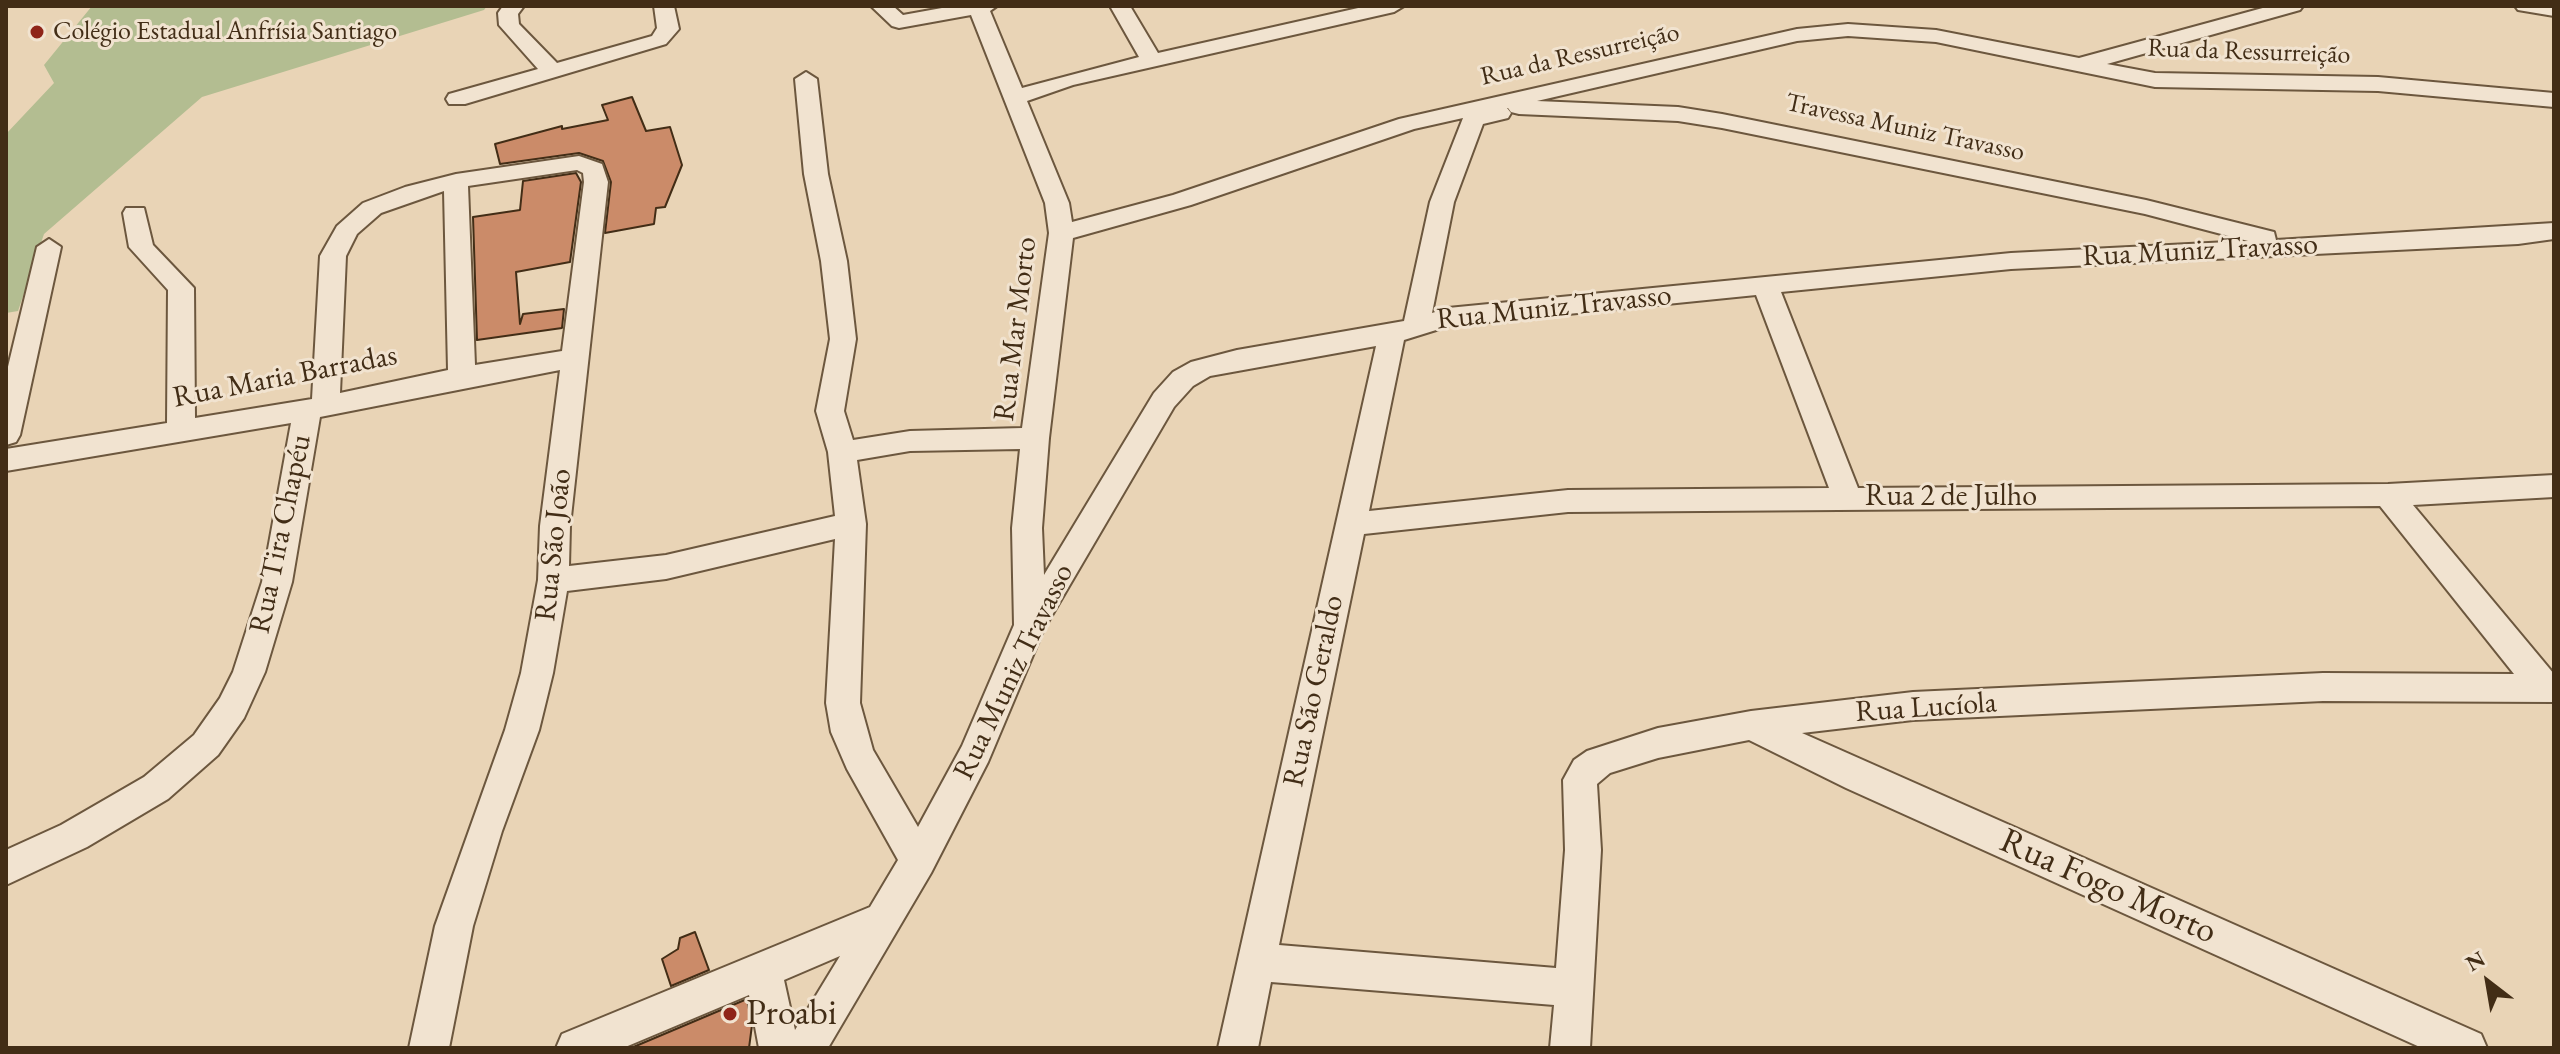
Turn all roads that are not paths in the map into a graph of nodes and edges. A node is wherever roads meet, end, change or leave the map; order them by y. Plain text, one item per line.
1 (514, 6) edge
2 (664, 6) edge
3 (881, 6) edge
4 (1120, 6) edge
5 (1394, 6) edge
6 (2293, 6) edge
7 (2525, 6) edge
8 (981, 7) edge
9 (2554, 10) edge
10 (1151, 60) junction
11 (2078, 66) junction
12 (553, 72) junction
13 (806, 79) dead end
14 (1014, 98) junction
15 (457, 99) dead end
16 (2554, 100) edge
17 (1498, 102) junction
18 (1528, 110) junction
19 (456, 181) junction
20 (135, 213) dead end
21 (2554, 231) edge
22 (1061, 233) junction
23 (2296, 246) junction
24 (49, 247) dead end
25 (1766, 286) junction
26 (1404, 329) junction
27 (575, 358) junction
28 (13, 367) edge
29 (462, 377) junction
30 (316, 408) junction
31 (181, 431) junction
32 (6, 435) edge
33 (1035, 438) junction
34 (842, 452) junction
35 (6, 460) edge
36 (2554, 486) edge
37 (2388, 495) junction
38 (1847, 498) junction
39 (851, 524) junction
40 (1350, 524) junction
41 (553, 580) junction
42 (1030, 625) junction
43 (2549, 688) edge
44 (1751, 725) junction
45 (918, 861) junction
46 (6, 868) edge
47 (880, 921) junction
48 (1257, 962) junction
49 (763, 972) junction
50 (1574, 988) junction
51 (429, 1048) edge
52 (576, 1048) edge
53 (779, 1048) edge
54 (806, 1048) edge
55 (1238, 1048) edge
56 (1570, 1048) edge
57 (2467, 1048) edge

1 - 12 street
2 - 12 street
3 - 8 street
4 - 10 street
5 - 10 street
6 - 11 street
7 - 9 street
8 - 14 street, Rua Mar Morto
10 - 14 street
11 - 16 street, Rua da Ressurreição
11 - 17 street, Rua da Ressurreição
12 - 15 street
13 - 34 street
14 - 22 street, Rua Mar Morto
17 - 18 street, Travessa Muniz Travasso
17 - 22 street, Rua da Ressurreição
18 - 23 street, Travessa Muniz Travasso
18 - 26 street, Rua São Geraldo
19 - 27 street, Rua São João
19 - 29 street
19 - 30 street, Rua Tira Chapéu
20 - 31 street
21 - 23 street, Rua Muniz Travasso
22 - 33 street, Rua Mar Morto
23 - 25 street, Rua Muniz Travasso
24 - 28 street
25 - 26 street, Rua Muniz Travasso
25 - 38 street
26 - 40 street, Rua São Geraldo
26 - 42 street, Rua Muniz Travasso
27 - 29 street, Rua Maria Barradas
27 - 41 street, Rua São João
28 - 32 street
29 - 30 street, Rua Maria Barradas
30 - 31 street, Rua Maria Barradas
30 - 46 street, Rua Tira Chapéu
31 - 35 street, Rua Maria Barradas
33 - 34 street
33 - 42 street, Rua Mar Morto
34 - 39 street
36 - 37 street, Rua 2 de Julho
37 - 38 street, Rua 2 de Julho
37 - 43 street
38 - 40 street, Rua 2 de Julho
39 - 41 street
39 - 45 street
40 - 48 street, Rua São Geraldo
41 - 51 street, Rua São João
42 - 45 street, Rua Muniz Travasso
43 - 44 street, Rua Lucíola
44 - 50 street, Rua Lucíola
44 - 57 street, Rua Fogo Morto
45 - 47 street, Rua Muniz Travasso
47 - 49 street
47 - 54 street, Rua Muniz Travasso
48 - 50 street
48 - 55 street, Rua São Geraldo
49 - 52 street
49 - 53 street
50 - 56 street, Rua Lucíola

